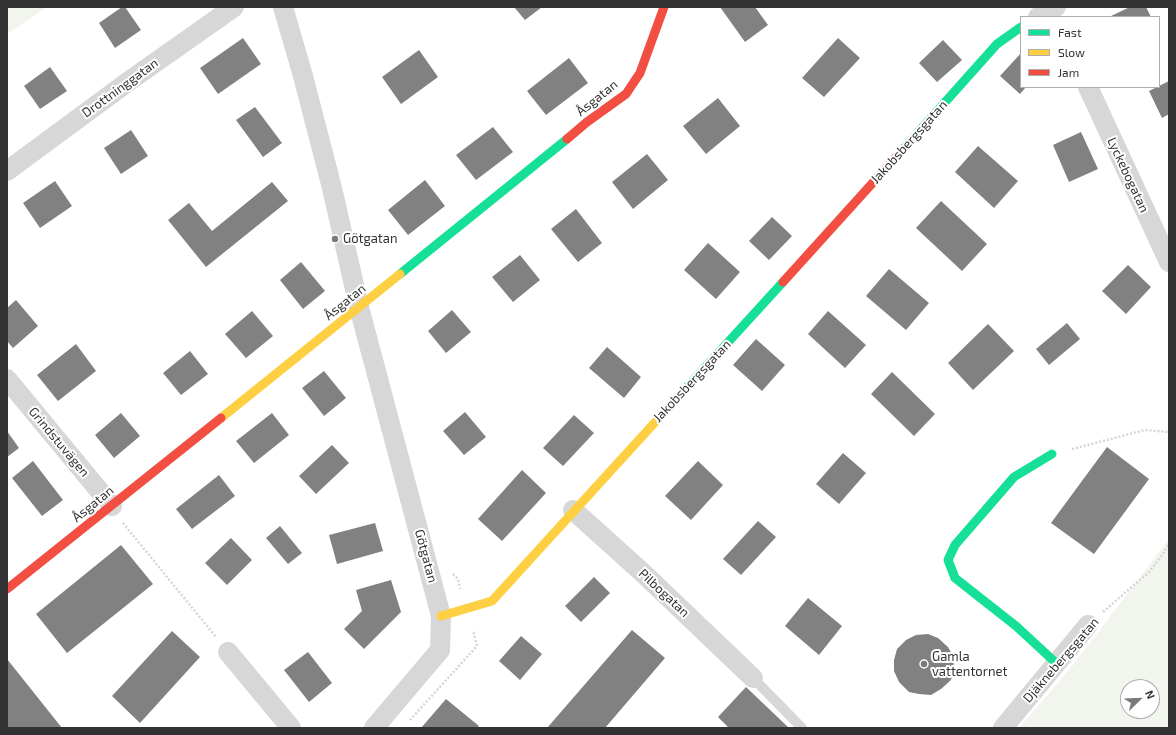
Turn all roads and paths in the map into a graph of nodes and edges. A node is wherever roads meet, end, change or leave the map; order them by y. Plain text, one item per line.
1 (234, 7) edge
2 (283, 7) edge
3 (664, 7) edge
4 (1020, 28) edge
5 (1088, 88) edge
6 (7, 171) edge
7 (1169, 262) edge
8 (359, 307) junction
9 (7, 379) edge
10 (1169, 432) edge
11 (1052, 454) joint
12 (112, 506) junction
13 (573, 510) junction
14 (1169, 543) edge
15 (7, 589) edge
16 (441, 616) junction
17 (1088, 625) joint
18 (477, 646) dead end
19 (228, 652) joint
20 (1056, 664) junction
21 (753, 678) joint
22 (409, 722) dead end
23 (291, 728) edge
24 (374, 728) edge
25 (802, 728) edge
26 (1003, 728) edge

1 - 6 street, Drottninggatan
2 - 8 street, Götgatan
3 - 8 street, Åsgatan
4 - 13 street, Jakobsbergsgatan
5 - 7 street, Lyckebogatan
8 - 12 street, Åsgatan
8 - 16 street, Götgatan
9 - 12 street, Grindstuvägen
10 - 11 path
11 - 20 street
12 - 15 street, Åsgatan
12 - 19 path
13 - 16 street, Jakobsbergsgatan
13 - 21 street, Pilbogatan
14 - 17 path, Djäknebergsgatan
16 - 24 street
17 - 20 street, Djäknebergsgatan
18 - 22 path
19 - 23 street
20 - 26 street, Djäknebergsgatan
21 - 25 lane

